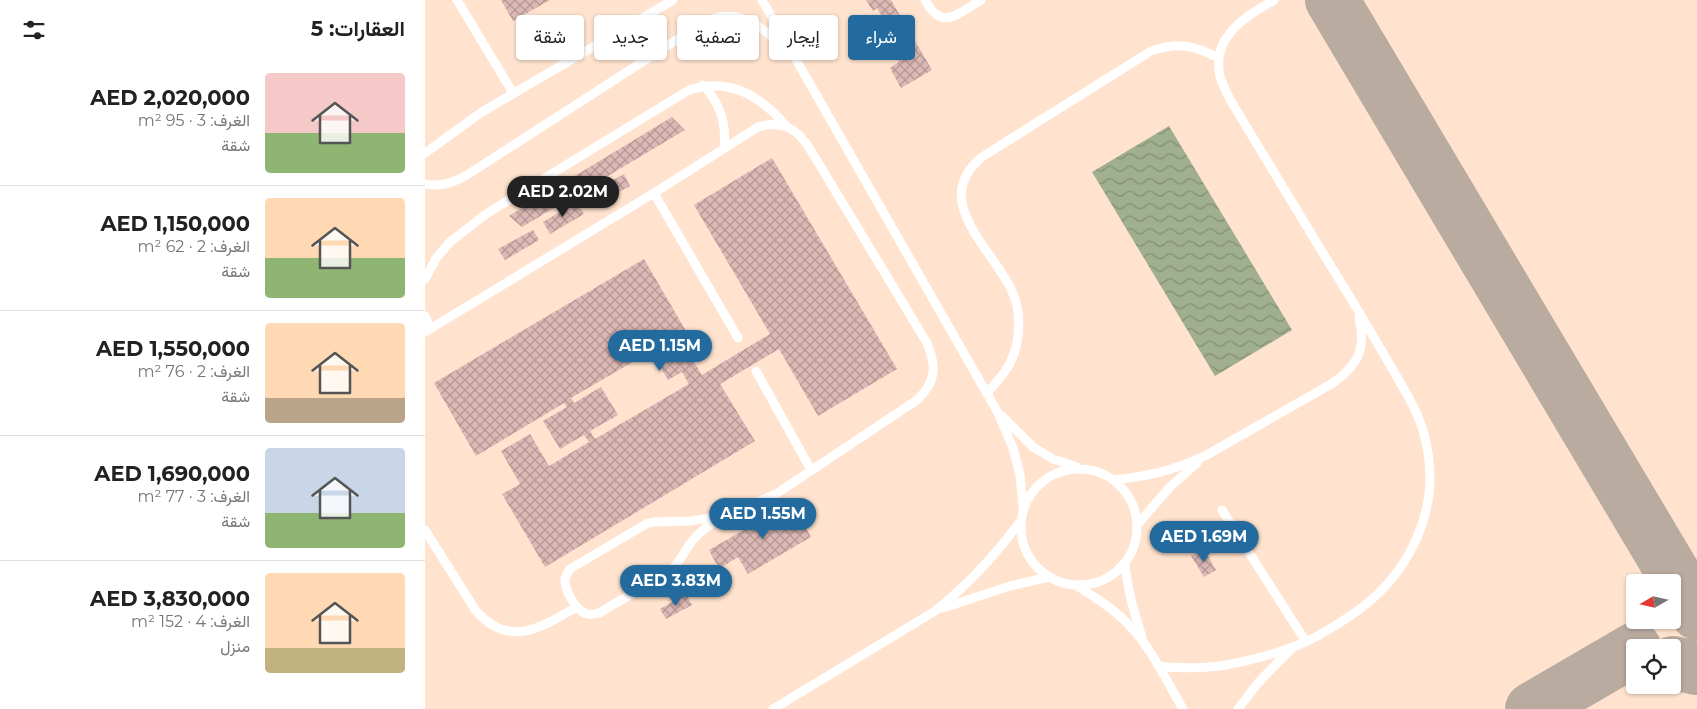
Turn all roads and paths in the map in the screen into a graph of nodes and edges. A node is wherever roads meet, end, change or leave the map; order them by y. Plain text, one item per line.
1 (457, 0) edge
2 (673, 0) edge
3 (762, 0) edge
4 (925, 0) edge
5 (981, 0) edge
6 (1274, 0) edge
7 (770, 15) edge
8 (769, 35) edge
9 (1219, 58) junction
10 (796, 60) edge
11 (703, 85) junction
12 (513, 93) junction
13 (787, 127) junction
14 (725, 148) junction
15 (425, 153) edge
16 (425, 184) edge
17 (654, 193) junction
18 (425, 279) edge
19 (1356, 307) junction
20 (425, 316) edge
21 (427, 330) edge
22 (738, 338) dead end
23 (756, 371) dead end
24 (987, 393) junction
25 (998, 413) junction
26 (1205, 456) junction
27 (1081, 468) junction
28 (811, 470) junction
29 (1113, 480) junction
30 (1023, 507) junction
31 (1222, 510) dead end
32 (725, 516) junction
33 (1020, 522) junction
34 (1137, 525) junction
35 (425, 530) edge
36 (1125, 563) junction
37 (1048, 577) junction
38 (1077, 586) junction
39 (577, 607) junction
40 (935, 611) junction
41 (1143, 642) junction
42 (1306, 642) junction
43 (1293, 647) junction
44 (1158, 666) junction
45 (773, 709) edge
46 (1183, 709) edge
47 (1238, 709) edge

1 - 12 lane
2 - 12 lane
3 - 7 lane
4 - 5 lane
6 - 9 lane
8 - 16 lane
9 - 19 lane
9 - 24 lane
10 - 24 lane
11 - 13 lane
11 - 14 lane
11 - 18 lane
12 - 15 lane
13 - 14 lane
13 - 28 lane
14 - 17 lane
17 - 21 lane
17 - 22 lane
19 - 26 lane
19 - 42 lane
20 - 21 lane
23 - 28 lane
24 - 25 lane
25 - 27 lane
25 - 30 lane
26 - 29 lane
26 - 34 lane
27 - 29 lane
27 - 30 lane
28 - 32 lane
29 - 34 lane
30 - 33 lane
31 - 42 lane
32 - 39 lane
32 - 39 lane
33 - 37 lane
33 - 40 lane
34 - 36 lane
35 - 39 lane
36 - 38 lane
36 - 41 lane
37 - 38 lane
37 - 40 lane
38 - 41 lane
40 - 45 lane
41 - 44 lane
42 - 43 lane
43 - 44 lane
43 - 47 lane
44 - 46 lane

